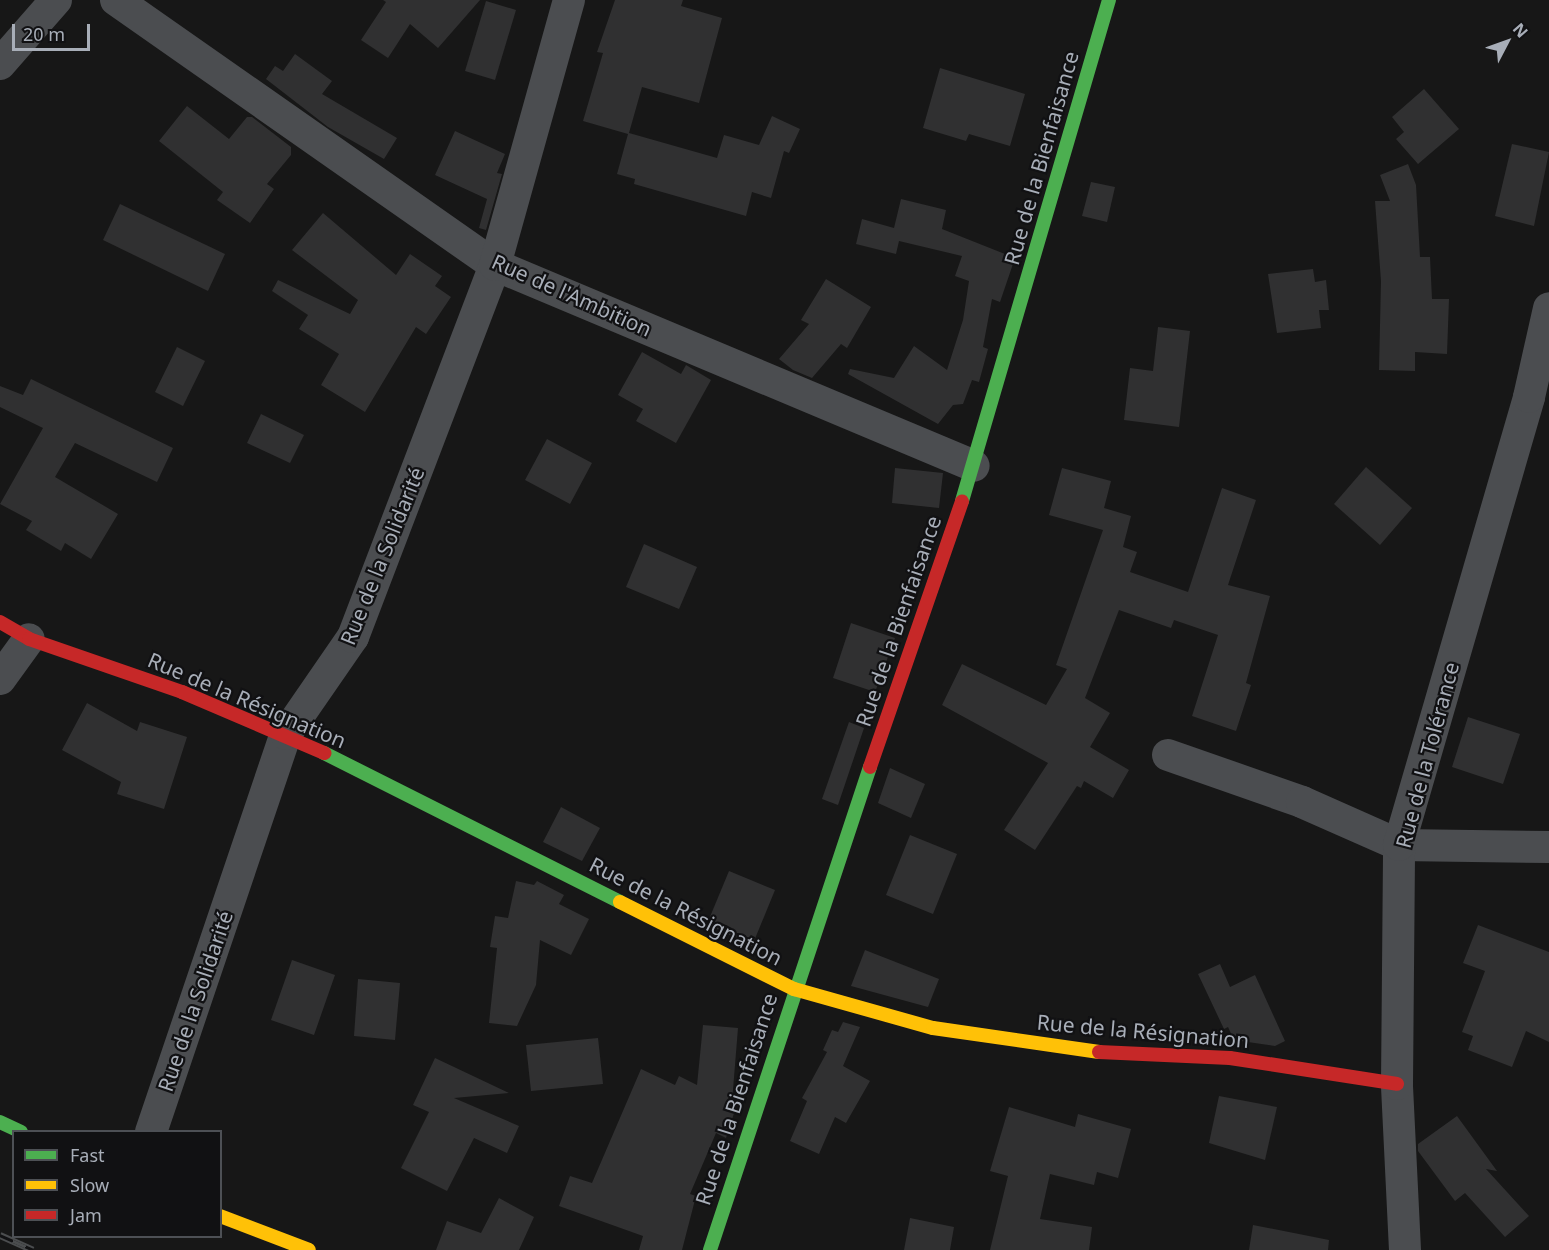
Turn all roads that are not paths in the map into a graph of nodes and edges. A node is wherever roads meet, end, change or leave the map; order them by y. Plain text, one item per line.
1 (57, 0) edge
2 (116, 0) edge
3 (569, 0) edge
4 (1109, 0) edge
5 (0, 63) edge
6 (495, 265) junction
7 (1549, 308) edge
8 (1539, 399) edge
9 (974, 466) junction
10 (0, 622) edge
11 (29, 639) junction
12 (0, 679) edge
13 (286, 734) junction
14 (1168, 755) dead end
15 (1399, 845) junction
16 (1549, 847) edge
17 (794, 989) junction
18 (1397, 1084) junction
19 (0, 1122) edge
20 (19, 1130) edge
21 (151, 1130) edge
22 (222, 1217) edge
23 (309, 1250) edge
24 (710, 1250) edge
25 (1405, 1250) edge

1 - 5 street
2 - 6 street, Rue de l'Ambition
3 - 6 street, Rue de la Solidarité
4 - 9 street, Rue de la Bienfaisance
6 - 9 street, Rue de l'Ambition
6 - 13 street, Rue de la Solidarité
7 - 8 street, Rue de la Tolérance
8 - 15 street, Rue de la Tolérance
9 - 17 street, Rue de la Bienfaisance
10 - 11 street, Rue de la Résignation
11 - 12 street
11 - 13 street, Rue de la Résignation
13 - 17 street, Rue de la Résignation
13 - 21 street, Rue de la Solidarité
14 - 15 street
15 - 16 street
15 - 18 street, Rue de la Tolérance
17 - 18 street, Rue de la Résignation
17 - 24 street, Rue de la Bienfaisance
18 - 25 street, Rue de la Tolérance
19 - 20 street
22 - 23 street

